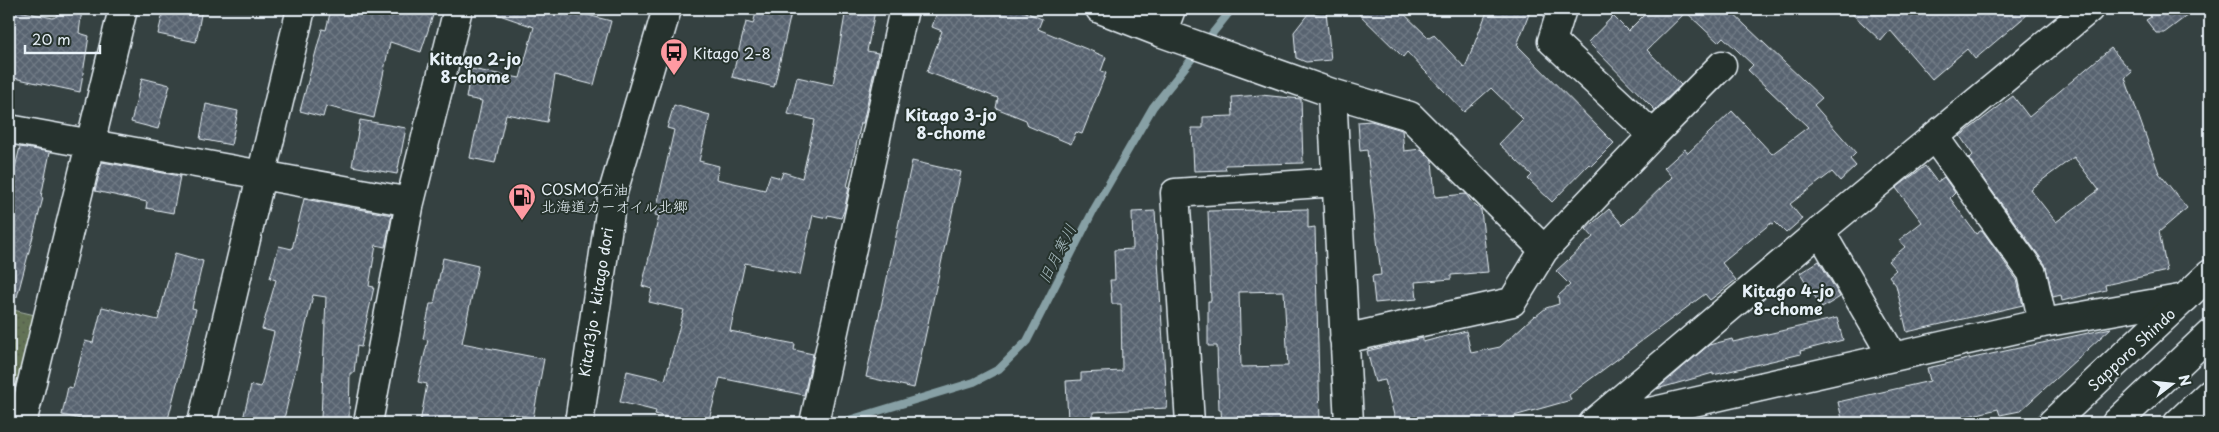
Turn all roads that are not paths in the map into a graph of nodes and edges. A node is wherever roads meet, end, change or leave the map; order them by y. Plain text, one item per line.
1 (123, 9) edge
2 (301, 9) edge
3 (458, 9) edge
4 (667, 9) edge
5 (904, 9) edge
6 (1100, 9) edge
7 (1562, 9) edge
8 (2089, 9) edge
9 (1167, 21) edge
10 (1722, 65) dead end
11 (1332, 93) junction
12 (9, 129) edge
13 (1653, 135) junction
14 (1935, 138) junction
15 (90, 144) junction
16 (261, 176) junction
17 (1336, 182) junction
18 (410, 202) junction
19 (1820, 231) junction
20 (1544, 250) junction
21 (2210, 274) edge
22 (2185, 298) junction
23 (2043, 323) junction
24 (2210, 334) edge
25 (1344, 340) junction
26 (1894, 357) junction
27 (2210, 392) edge
28 (816, 413) edge
29 (9, 415) edge
30 (202, 423) edge
31 (368, 423) edge
32 (578, 423) edge
33 (1190, 423) edge
34 (1349, 423) edge
35 (1593, 423) edge
36 (1601, 423) edge
37 (2052, 423) edge
38 (2116, 423) edge
39 (2178, 423) edge

1 - 15 main road
2 - 16 main road
3 - 18 main road
4 - 32 main road, Kita13jo・kitago dori
5 - 28 main road
6 - 9 main road
7 - 13 main road
8 - 14 main road
9 - 11 main road
10 - 13 main road
11 - 17 main road
11 - 20 main road
12 - 15 main road
13 - 20 main road
14 - 19 main road
14 - 23 main road
15 - 16 main road
15 - 29 main road
16 - 18 main road
16 - 30 main road
17 - 25 main road
17 - 33 main road
18 - 31 main road
19 - 26 main road
19 - 35 main road
20 - 25 main road
21 - 22 main road, Sapporo Shindo
22 - 23 main road
22 - 37 main road, Sapporo Shindo
23 - 26 main road
24 - 38 main road
25 - 34 main road
26 - 36 main road
27 - 39 main road

